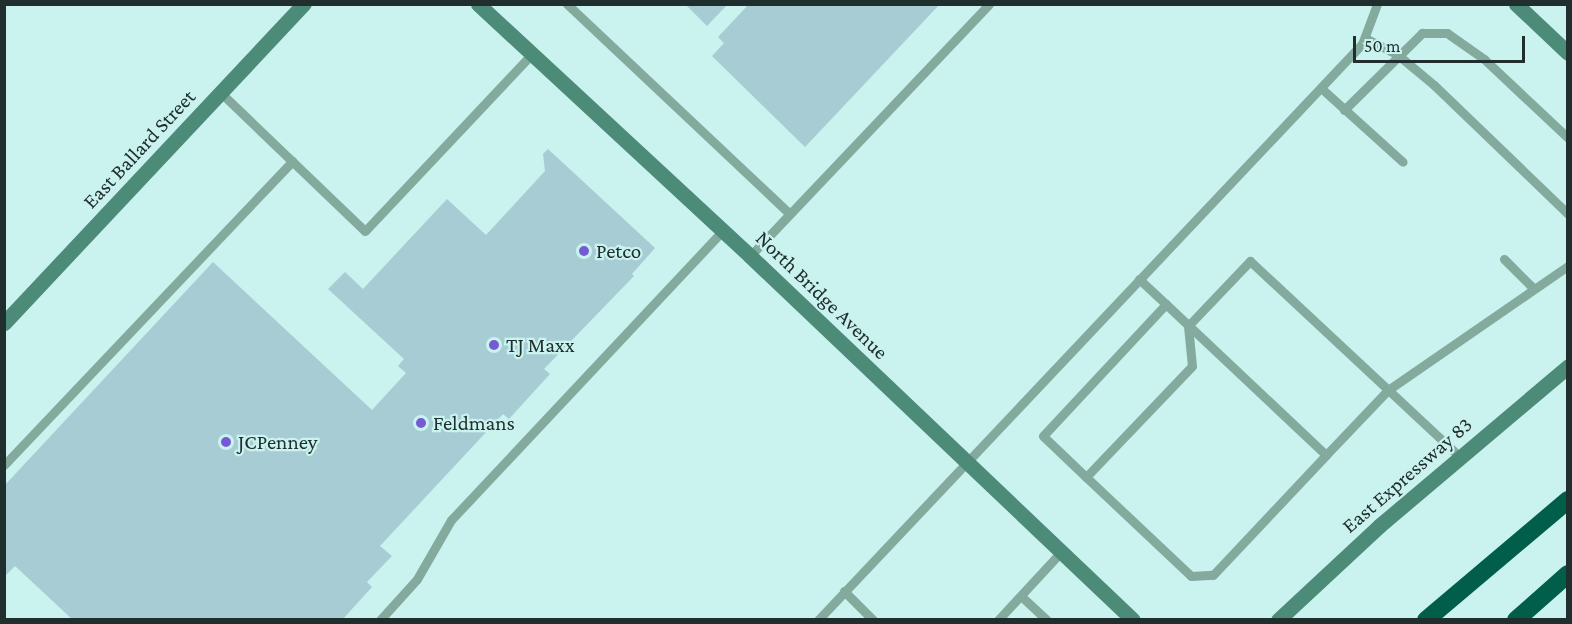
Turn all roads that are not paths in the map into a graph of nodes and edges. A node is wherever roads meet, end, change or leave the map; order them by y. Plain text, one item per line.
1 (304, 4) edge
2 (478, 4) edge
3 (567, 4) edge
4 (989, 4) edge
5 (1377, 4) edge
6 (1516, 4) edge
7 (1365, 38) junction
8 (1568, 53) edge
9 (532, 54) junction
10 (1398, 55) junction
11 (1321, 88) junction
12 (221, 93) junction
13 (1344, 110) junction
14 (1568, 138) edge
15 (292, 161) junction
16 (1403, 162) dead end
17 (790, 214) junction
18 (1568, 214) edge
19 (723, 230) junction
20 (750, 256) junction
21 (1504, 259) dead end
22 (1568, 266) edge
23 (1139, 279) junction
24 (1533, 288) junction
25 (1166, 304) junction
26 (4, 323) edge
27 (1188, 326) junction
28 (1568, 366) edge
29 (1388, 390) junction
30 (1326, 455) junction
31 (1460, 457) junction
32 (965, 462) junction
33 (4, 465) edge
34 (1086, 477) junction
35 (1568, 500) edge
36 (1061, 552) junction
37 (1568, 574) edge
38 (844, 591) junction
39 (1021, 596) junction
40 (1131, 619) edge
41 (380, 620) edge
42 (818, 620) edge
43 (873, 620) edge
44 (998, 620) edge
45 (1047, 620) edge
46 (1278, 620) edge
47 (1426, 620) edge
48 (1516, 620) edge

1 - 12 street, East Ballard Street
2 - 9 street, North Bridge Avenue
3 - 17 lane
4 - 17 lane
5 - 7 lane
6 - 8 street
7 - 10 lane
7 - 11 lane
9 - 15 lane
9 - 19 street, North Bridge Avenue
10 - 13 lane
10 - 14 lane
10 - 18 lane
11 - 13 lane
11 - 23 lane
12 - 15 lane
12 - 26 street, East Ballard Street
13 - 16 lane
15 - 33 lane
17 - 20 lane
19 - 20 street, North Bridge Avenue
19 - 41 lane
20 - 32 street, North Bridge Avenue
21 - 24 lane
22 - 24 lane
23 - 25 lane
23 - 32 lane
24 - 29 lane
25 - 27 lane
25 - 34 lane
27 - 29 lane
27 - 30 lane
27 - 34 lane
28 - 31 street, East Expressway 83
29 - 30 lane
29 - 31 lane
30 - 34 lane
31 - 46 street, East Expressway 83
32 - 36 street, North Bridge Avenue
32 - 38 lane
35 - 47 highway
36 - 39 lane
36 - 40 street, North Bridge Avenue
37 - 48 highway
38 - 42 lane
38 - 43 lane
39 - 44 lane
39 - 45 lane

